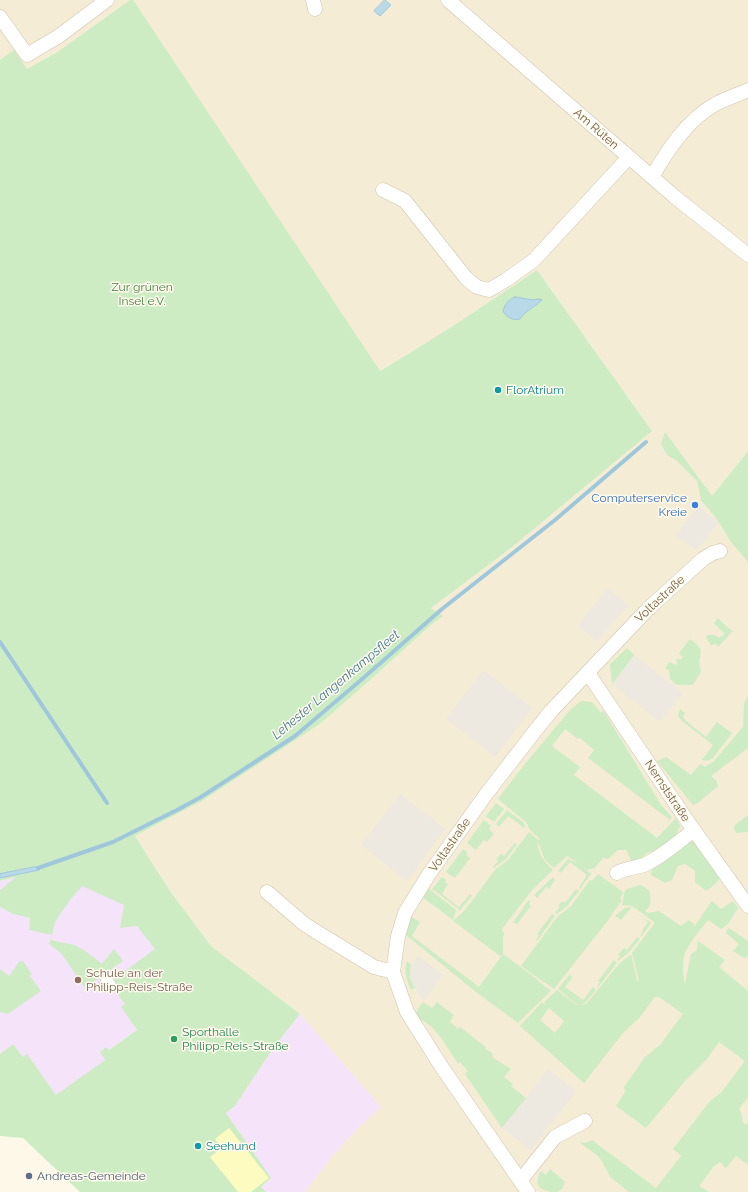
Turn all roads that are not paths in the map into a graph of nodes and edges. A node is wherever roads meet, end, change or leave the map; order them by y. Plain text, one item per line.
1 (107, 0) edge
2 (448, 0) edge
3 (0, 17) edge
4 (748, 90) edge
5 (628, 157) junction
6 (652, 177) junction
7 (383, 190) dead end
8 (748, 255) edge
9 (720, 551) dead end
10 (588, 674) junction
11 (694, 830) junction
12 (617, 873) dead end
13 (267, 892) dead end
14 (748, 906) edge
15 (393, 972) junction
16 (585, 1121) dead end
17 (524, 1186) edge

1 - 3 street
2 - 5 street, Am Rüten
4 - 6 street
5 - 6 street, Am Rüten
5 - 7 street
6 - 8 street, Am Rüten
9 - 10 street, Voltastraße
10 - 11 street, Nernststraße
10 - 15 street, Voltastraße
11 - 12 street
11 - 14 street, Nernststraße
13 - 15 street
15 - 17 street, Voltastraße
16 - 17 street

